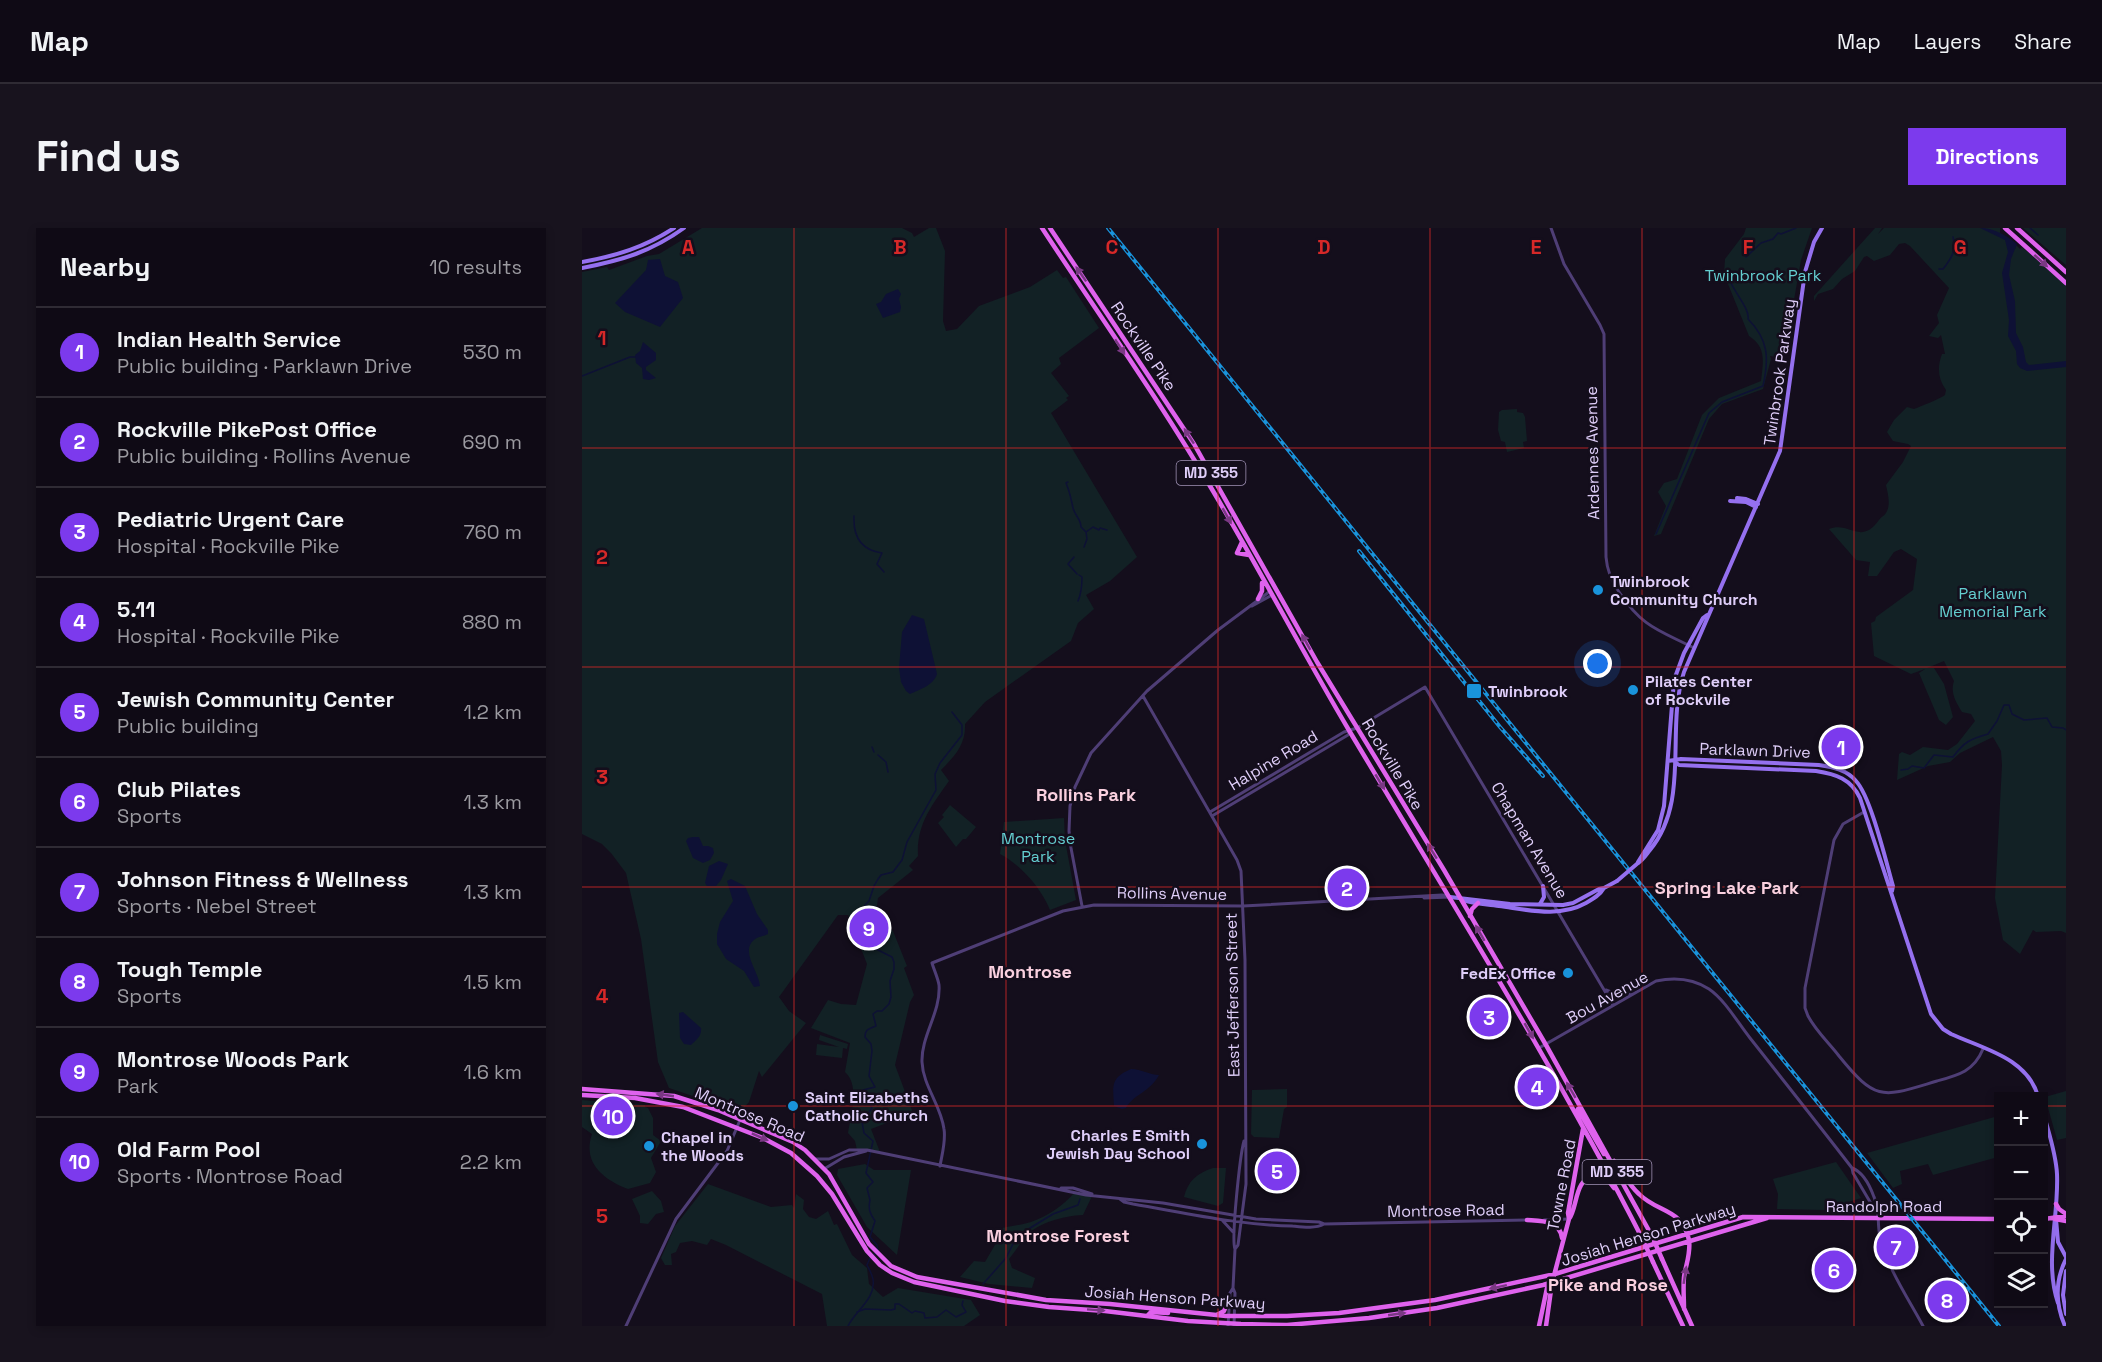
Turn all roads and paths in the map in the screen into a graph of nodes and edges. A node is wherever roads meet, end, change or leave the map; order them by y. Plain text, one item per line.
1 (674, 228) edge
2 (684, 228) edge
3 (1042, 228) edge
4 (1050, 228) edge
5 (1551, 228) edge
6 (1822, 228) edge
7 (2005, 228) edge
8 (2017, 229) edge
9 (1069, 257) junction
10 (1063, 261) junction
11 (582, 262) edge
12 (582, 268) edge
13 (2066, 272) edge
14 (2066, 283) edge
15 (1737, 498) dead end
16 (1730, 501) dead end
17 (1757, 505) junction
18 (1242, 542) junction
19 (1249, 555) junction
20 (1261, 578) junction
21 (1277, 589) junction
22 (1270, 594) junction
23 (1258, 599) junction
24 (1252, 606) junction
25 (1707, 615) junction
26 (1688, 645) junction
27 (1694, 648) junction
28 (1425, 687) joint
29 (1143, 696) junction
30 (1357, 728) junction
31 (1350, 732) junction
32 (1668, 761) junction
33 (1675, 761) junction
34 (1398, 810) junction
35 (1870, 810) junction
36 (1209, 812) junction
37 (1864, 812) junction
38 (1409, 815) junction
39 (1212, 816) junction
40 (1403, 819) junction
41 (1415, 825) junction
42 (1638, 863) junction
43 (1543, 886) junction
44 (1604, 888) junction
45 (1892, 891) junction
46 (1450, 897) junction
47 (1460, 898) junction
48 (1478, 903) junction
49 (1536, 905) junction
50 (1555, 905) junction
51 (1082, 906) junction
52 (1243, 906) junction
53 (1559, 912) junction
54 (1470, 916) junction
55 (1604, 990) junction
56 (1633, 993) junction
57 (1613, 1005) junction
58 (1546, 1045) junction
59 (1539, 1048) junction
60 (1983, 1049) junction
61 (582, 1089) edge
62 (2036, 1092) edge
63 (582, 1095) edge
64 (1578, 1109) dead end
65 (740, 1120) junction
66 (1583, 1126) junction
67 (737, 1127) junction
68 (2048, 1132) edge
69 (1244, 1139) junction
70 (1600, 1142) junction
71 (867, 1150) junction
72 (814, 1159) junction
73 (806, 1165) junction
74 (940, 1166) junction
75 (825, 1169) junction
76 (1630, 1197) junction
77 (1120, 1199) junction
78 (1624, 1202) junction
79 (2056, 1204) junction
80 (2066, 1215) edge
81 (1235, 1216) junction
82 (1242, 1217) junction
83 (1770, 1217) junction
84 (1221, 1219) junction
85 (1569, 1219) junction
86 (1878, 1219) junction
87 (1994, 1219) edge
88 (2048, 1219) edge
89 (2055, 1219) junction
90 (1527, 1220) junction
91 (1234, 1221) junction
92 (2066, 1221) edge
93 (1241, 1223) junction
94 (1324, 1224) junction
95 (1234, 1233) junction
96 (1687, 1233) junction
97 (1689, 1241) junction
98 (1562, 1244) junction
99 (867, 1246) junction
100 (1235, 1250) junction
101 (2066, 1258) edge
102 (879, 1260) junction
103 (2066, 1271) edge
104 (1555, 1274) junction
105 (1552, 1283) junction
106 (1233, 1288) junction
107 (1229, 1299) junction
108 (2058, 1303) junction
109 (1684, 1310) junction
110 (1179, 1312) junction
111 (2066, 1314) edge
112 (1216, 1315) junction
113 (1147, 1316) junction
114 (1231, 1316) junction
115 (1209, 1323) junction
116 (1228, 1325) edge
117 (1234, 1325) edge
118 (626, 1326) edge
119 (1218, 1326) edge
120 (1539, 1326) edge
121 (1545, 1326) edge
122 (1683, 1326) edge
123 (1692, 1326) edge
124 (1923, 1326) edge
125 (2065, 1326) edge

1 - 11 main road
2 - 12 main road
3 - 10 main road, Rockville Pike / MD 355
4 - 9 main road, Rockville Pike / MD 355
5 - 26 street, Ardennes Avenue
6 - 17 main road, Twinbrook Parkway
7 -> 14 main road
8 - 13 main road
9 - 10 main road
21 -> 9 main road, Rockville Pike / MD 355
10 -> 18 main road, Rockville Pike / MD 355
15 - 17 main road
16 - 17 main road
17 - 25 main road, Twinbrook Parkway
18 - 19 main road, Rockville Pike / MD 355
18 - 19 main road
19 - 20 main road, Rockville Pike / MD 355
20 - 22 main road, Rockville Pike / MD 355
20 - 23 main road
21 - 22 street
30 -> 21 main road, Rockville Pike / MD 355
22 - 23 street
22 - 24 street
22 - 31 main road, Rockville Pike / MD 355
23 - 24 street
24 - 29 street
25 - 26 main road, Twinbrook Parkway
25 - 27 main road, Twinbrook Parkway
26 - 27 street, Ardennes Avenue
26 - 32 main road, Twinbrook Parkway
27 - 33 main road, Twinbrook Parkway
28 - 30 street, Halpine Road
28 - 43 street, Chapman Avenue
29 - 36 street, East Jefferson Street
29 - 51 street
30 - 31 street, Halpine Road
30 - 38 main road, Rockville Pike / MD 355
31 -> 34 main road, Rockville Pike / MD 355
31 - 36 street, Halpine Road
31 - 39 street, Halpine Road
32 - 33 main road, Parklawn Drive
32 - 42 main road, Twinbrook Parkway
33 - 35 main road, Parklawn Drive
33 - 37 main road, Parklawn Drive
33 - 42 main road, Twinbrook Parkway
34 - 38 main road
34 - 40 main road, Rockville Pike / MD 355
35 - 37 street
35 - 45 main road, Parklawn Drive
36 - 39 street, East Jefferson Street
37 - 45 main road, Parklawn Drive
37 - 60 street
38 - 41 main road, Rockville Pike / MD 355
39 - 52 street, East Jefferson Street
40 - 41 main road
40 - 46 main road, Rockville Pike / MD 355
47 -> 41 main road, Rockville Pike / MD 355
42 - 44 main road, Twinbrook Parkway, bridge
43 - 49 main road
43 - 50 street, Chapman Avenue
44 - 50 main road, Twinbrook Parkway
44 - 53 main road, Twinbrook Parkway
45 - 60 main road, Parklawn Drive
46 - 47 main road, Twinbrook Parkway
46 - 52 street, Rollins Avenue
46 -> 59 main road, Rockville Pike / MD 355
47 - 48 main road, Twinbrook Parkway
47 - 49 main road, Twinbrook Parkway
47 - 54 main road, Rockville Pike / MD 355
48 - 53 main road, Twinbrook Parkway
48 - 54 main road
49 - 50 main road, Twinbrook Parkway
50 - 53 street, Chapman Avenue
51 - 52 street, Rollins Avenue
51 - 74 street, Rollins Avenue
52 - 69 street, East Jefferson Street
53 - 55 street, Chapman Avenue
58 -> 54 main road, Rockville Pike / MD 355
55 - 56 street
55 - 57 street, Chapman Avenue
56 - 57 street, Bou Avenue
56 - 86 street, Bou Avenue
57 - 58 street, Bou Avenue
58 - 59 street, Bou Avenue
70 -> 58 main road, Rockville Pike / MD 355
59 - 66 main road, Rockville Pike / MD 355
60 - 62 main road, Parklawn Drive
65 -> 61 main road, Montrose Road
63 - 67 main road, Montrose Road
64 - 76 main road
65 - 67 street
65 - 72 main road, Montrose Road
66 - 78 main road, Rockville Pike / MD 355
66 - 85 main road, Towne Road
67 -> 73 main road, Montrose Road
67 - 118 street
68 - 79 main road
69 - 81 street, East Jefferson Street
69 - 82 street, East Jefferson Street
70 - 76 main road, Rockville Pike / MD 355
70 - 96 main road
71 - 72 street, Montrose Road
71 - 74 street, Montrose Road
71 - 75 street, Montrose Road
72 - 75 main road, Josiah Henson Parkway
73 - 75 main road
73 - 99 main road, Josiah Henson Parkway
74 - 77 street, Montrose Road
75 - 99 main road, Josiah Henson Parkway
76 - 109 main road, Rockville Pike / MD 355, bridge
77 - 81 street, Montrose Road
77 - 84 street, Montrose Road
78 - 85 main road
78 - 122 main road, Rockville Pike / MD 355, bridge
79 - 80 main road
79 - 89 main road
80 - 89 main road
81 - 82 street, Montrose Road
81 - 91 street, East Jefferson Street
82 - 93 street, East Jefferson Street
82 - 94 street, Montrose Road
83 - 86 main road, Randolph Road
83 - 96 main road, Josiah Henson Parkway
83 - 97 main road, Josiah Henson Parkway
84 - 91 street, Montrose Road
84 - 95 street
85 - 90 street, Montrose Road
85 - 98 main road, Towne Road
86 - 87 main road, Randolph Road
86 - 124 street, Bou Avenue
88 - 89 main road
89 - 92 main road
89 - 101 main road
89 - 108 main road
90 - 94 street, Montrose Road
90 - 98 main road
91 - 93 street, Montrose Road
91 - 95 street, East Jefferson Street
93 - 94 street, Montrose Road
93 - 100 street, East Jefferson Street
95 - 100 street, East Jefferson Street
96 - 97 main road
96 - 104 main road, Josiah Henson Parkway
97 - 105 main road, Josiah Henson Parkway
109 -> 97 main road
98 - 104 main road, Towne Road
99 - 102 main road, Josiah Henson Parkway
100 - 106 street, East Jefferson Street
101 - 108 main road
102 - 110 main road, Josiah Henson Parkway
102 -> 113 main road, Josiah Henson Parkway
103 - 111 main road
104 - 105 main road, Towne Road
104 -> 114 main road, Josiah Henson Parkway
117 -> 105 main road, Josiah Henson Parkway
105 - 120 main road, Towne Road
105 - 121 main road, Towne Road
106 - 107 street, East Jefferson Street
106 - 114 street, East Jefferson Street
107 - 112 main road
107 - 114 street, East Jefferson Street
108 - 125 main road
109 - 123 main road, Rockville Pike / MD 355
110 - 112 main road, Josiah Henson Parkway
110 - 113 main road
112 - 114 main road, Josiah Henson Parkway
113 - 115 main road, Josiah Henson Parkway
114 - 116 street, East Jefferson Street
114 - 117 street, East Jefferson Street
115 - 116 main road, Josiah Henson Parkway
115 - 119 main road
116 - 117 main road, Josiah Henson Parkway

